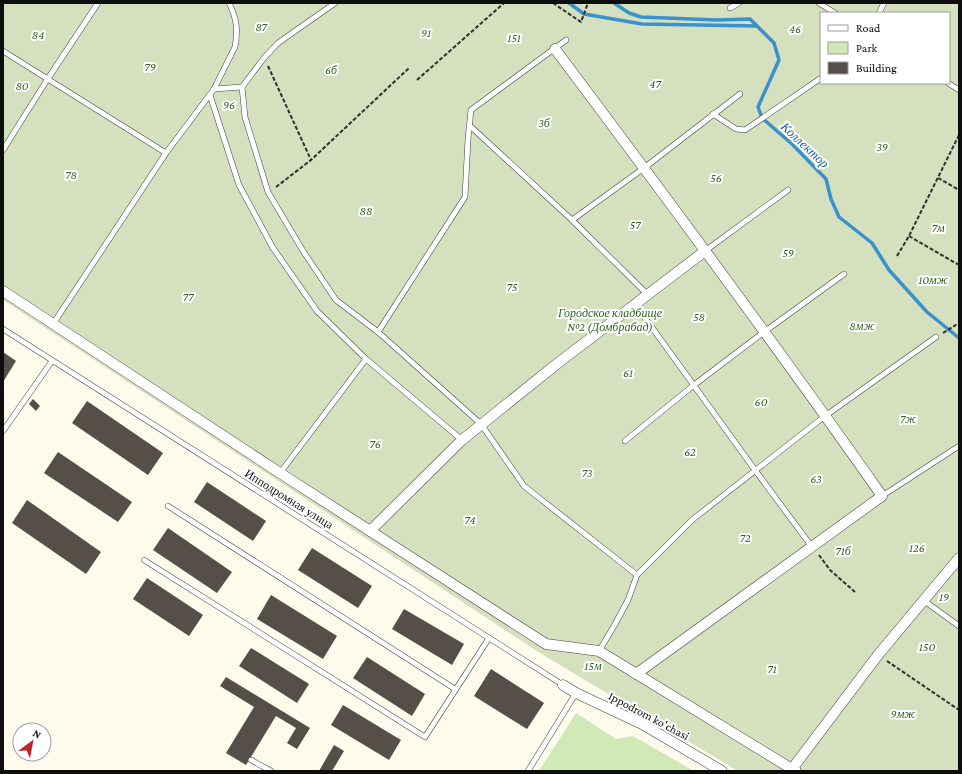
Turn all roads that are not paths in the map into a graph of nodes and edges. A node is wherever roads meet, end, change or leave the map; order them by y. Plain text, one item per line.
1 (98, 3) edge
2 (229, 3) edge
3 (335, 3) edge
4 (739, 3) edge
5 (819, 3) edge
6 (884, 3) edge
7 (730, 8) dead end
8 (833, 12) edge
9 (880, 12) edge
10 (566, 40) dead end
11 (555, 49) junction
12 (3, 51) edge
13 (820, 79) edge
14 (48, 80) junction
15 (950, 84) edge
16 (242, 87) junction
17 (214, 89) junction
18 (959, 90) edge
19 (210, 94) junction
20 (740, 94) dead end
21 (713, 114) junction
22 (469, 125) junction
23 (3, 150) edge
24 (166, 153) junction
25 (644, 168) junction
26 (788, 190) dead end
27 (572, 220) junction
28 (705, 251) junction
29 (844, 274) dead end
30 (3, 291) edge
31 (647, 294) junction
32 (635, 304) junction
33 (54, 324) junction
34 (3, 329) edge
35 (378, 332) junction
36 (764, 332) junction
37 (936, 337) dead end
38 (366, 359) junction
39 (52, 360) junction
40 (694, 386) junction
41 (825, 416) junction
42 (481, 424) junction
43 (4, 428) edge
44 (462, 440) junction
45 (625, 441) dead end
46 (959, 446) edge
47 (755, 470) junction
48 (280, 474) junction
49 (882, 496) junction
50 (168, 506) dead end
51 (370, 531) junction
52 (812, 546) junction
53 (959, 558) edge
54 (144, 560) dead end
55 (637, 575) junction
56 (923, 600) junction
57 (959, 626) edge
58 (489, 638) junction
59 (599, 651) junction
60 (636, 674) junction
61 (563, 685) joint
62 (455, 689) junction
63 (576, 693) junction
64 (251, 760) dead end
65 (794, 770) edge
66 (270, 771) edge
67 (528, 771) edge
68 (722, 771) edge

1 - 14 lane
2 - 17 lane
3 - 16 lane
4 - 7 lane
5 - 8 lane
6 - 9 lane
10 - 11 lane
11 - 22 lane
11 - 25 street
12 - 14 lane
13 - 21 lane
14 - 23 lane
14 - 24 lane
15 - 18 lane
16 - 17 lane
16 - 35 lane
17 - 19 lane
19 - 24 lane
19 - 38 lane
20 - 21 lane
21 - 25 lane
22 - 27 lane
22 - 35 lane
24 - 33 lane
25 - 27 lane
25 - 28 street
26 - 28 lane
27 - 31 lane
28 - 31 street
28 - 36 street
29 - 36 lane
30 - 33 street
31 - 32 street
32 - 40 lane
32 - 42 street
33 - 48 street
34 - 39 lane, Ипподромная улица
35 - 42 lane
36 - 40 lane
36 - 41 street
37 - 41 lane
38 - 44 lane
38 - 48 lane
39 - 43 lane
39 - 58 lane, Ипподромная улица
40 - 45 lane
40 - 47 lane
41 - 47 lane
41 - 49 street
42 - 44 street
42 - 55 lane
44 - 51 street
46 - 49 lane
47 - 52 lane
47 - 55 lane
48 - 51 street
49 - 52 street
50 - 62 lane
51 - 59 street
52 - 60 street
53 - 56 street
54 - 62 lane
55 - 59 lane
56 - 57 lane
56 - 65 street
58 - 61 lane, Ипподромная улица
58 - 62 lane
59 - 60 street
60 - 65 street
61 - 63 street, Ippodrom ko'chasi
63 - 67 lane
63 - 68 street, Ippodrom ko'chasi
64 - 66 lane

